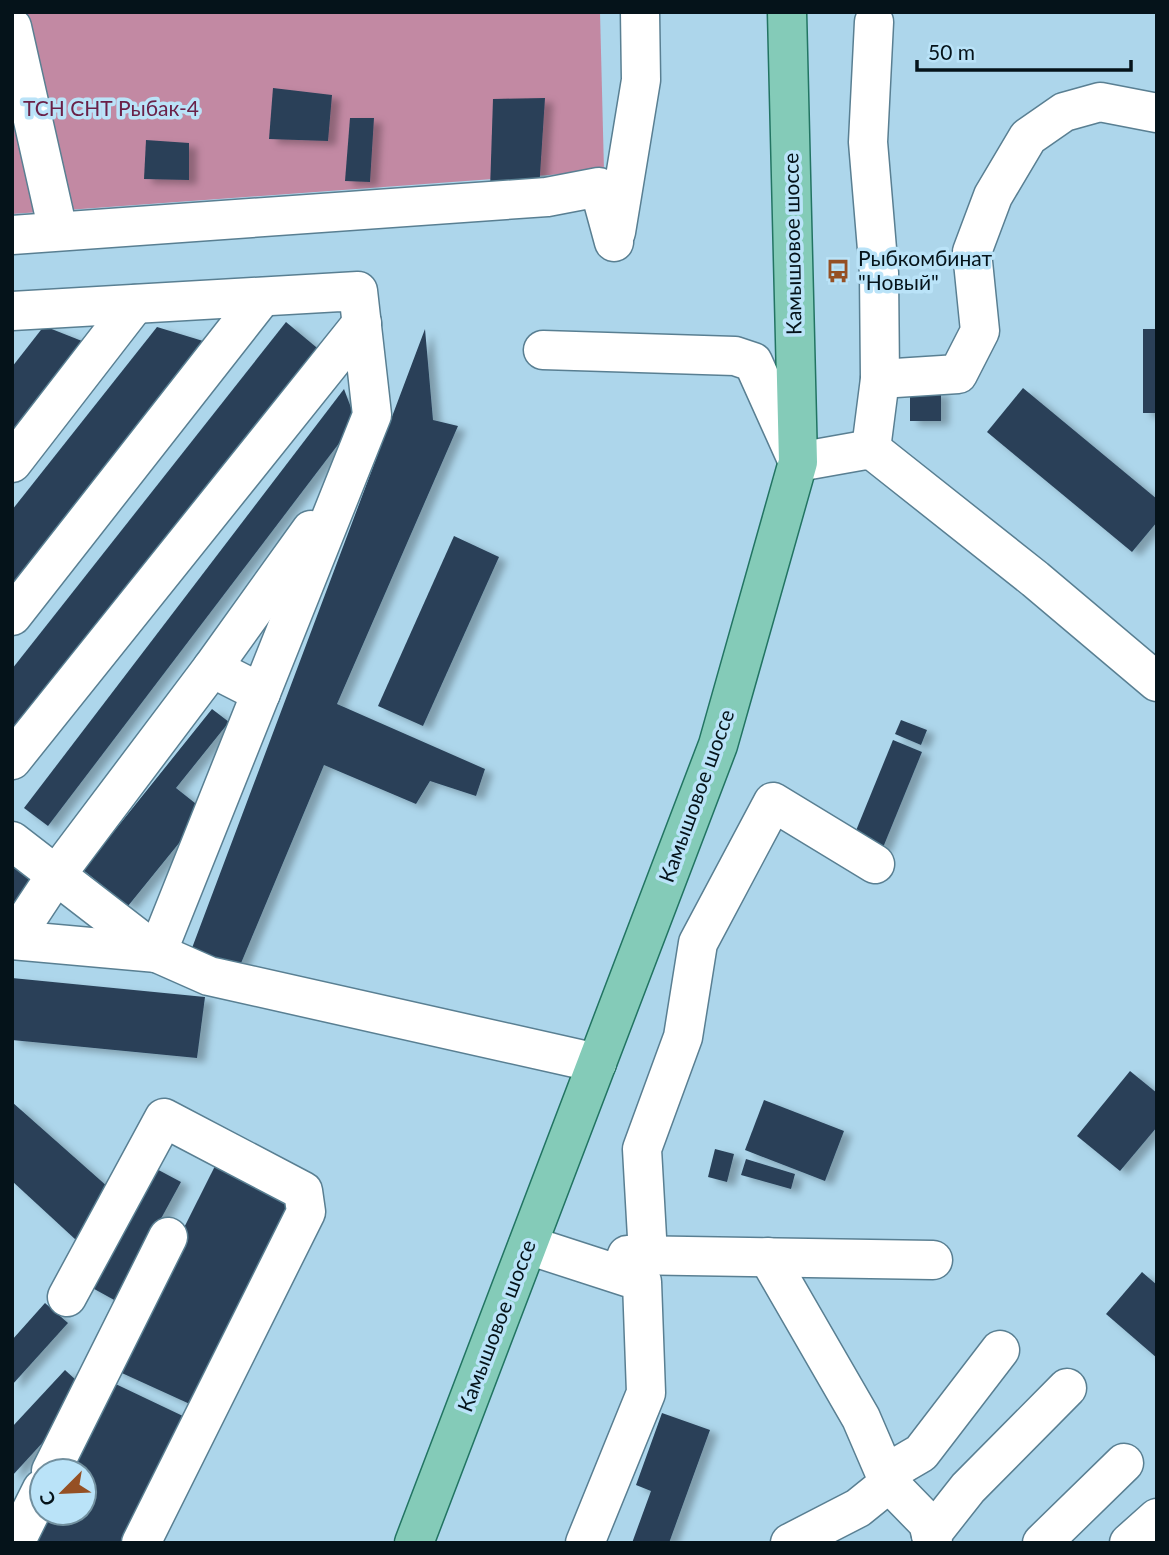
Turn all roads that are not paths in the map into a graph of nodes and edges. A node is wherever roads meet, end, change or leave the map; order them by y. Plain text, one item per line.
1 (640, 12) edge
2 (787, 12) edge
3 (874, 22) dead end
4 (12, 27) edge
5 (1157, 113) edge
6 (58, 231) junction
7 (12, 235) edge
8 (262, 297) junction
9 (135, 304) junction
10 (14, 313) edge
11 (362, 323) junction
12 (543, 350) dead end
13 (880, 379) junction
14 (871, 449) junction
15 (798, 462) junction
16 (12, 463) edge
17 (345, 482) junction
18 (12, 616) edge
19 (212, 668) junction
20 (1157, 682) edge
21 (261, 693) junction
22 (12, 760) edge
23 (12, 841) edge
24 (875, 864) dead end
25 (56, 875) junction
26 (12, 940) edge
27 (157, 953) junction
28 (597, 1063) junction
29 (168, 1237) dead end
30 (528, 1245) junction
31 (768, 1257) junction
32 (933, 1260) dead end
33 (634, 1265) junction
34 (66, 1297) dead end
35 (1000, 1350) dead end
36 (1067, 1388) dead end
37 (58, 1457) edge
38 (1124, 1463) dead end
39 (887, 1478) junction
40 (28, 1517) edge
41 (1157, 1518) edge
42 (932, 1539) edge
43 (15, 1543) edge
44 (141, 1543) edge
45 (414, 1543) edge
46 (585, 1543) edge
47 (790, 1543) edge
48 (1042, 1543) edge
49 (1129, 1543) edge

1 - 6 street
2 - 15 main road, Камышовое шоссе
3 - 13 street
4 - 6 street
5 - 13 street
6 - 7 street
8 - 9 street
8 - 11 street
8 - 18 street
9 - 10 street
9 - 16 street
11 - 17 street
11 - 22 street
12 - 15 street
13 - 14 street
14 - 15 street
14 - 20 street
15 - 28 main road, Камышовое шоссе
17 - 19 street
17 - 21 street
19 - 21 street
19 - 25 street
21 - 27 street
23 - 25 street
24 - 33 street
25 - 26 street
25 - 27 street
26 - 27 street
27 - 28 street
28 - 30 main road, Камышовое шоссе
29 - 37 street
30 - 33 street
30 - 45 main road, Камышовое шоссе
31 - 32 street
31 - 33 street
31 - 39 street
33 - 46 street
34 - 44 street
35 - 39 street
36 - 42 street
38 - 48 street
39 - 42 street
39 - 47 street
40 - 43 street
41 - 49 street

